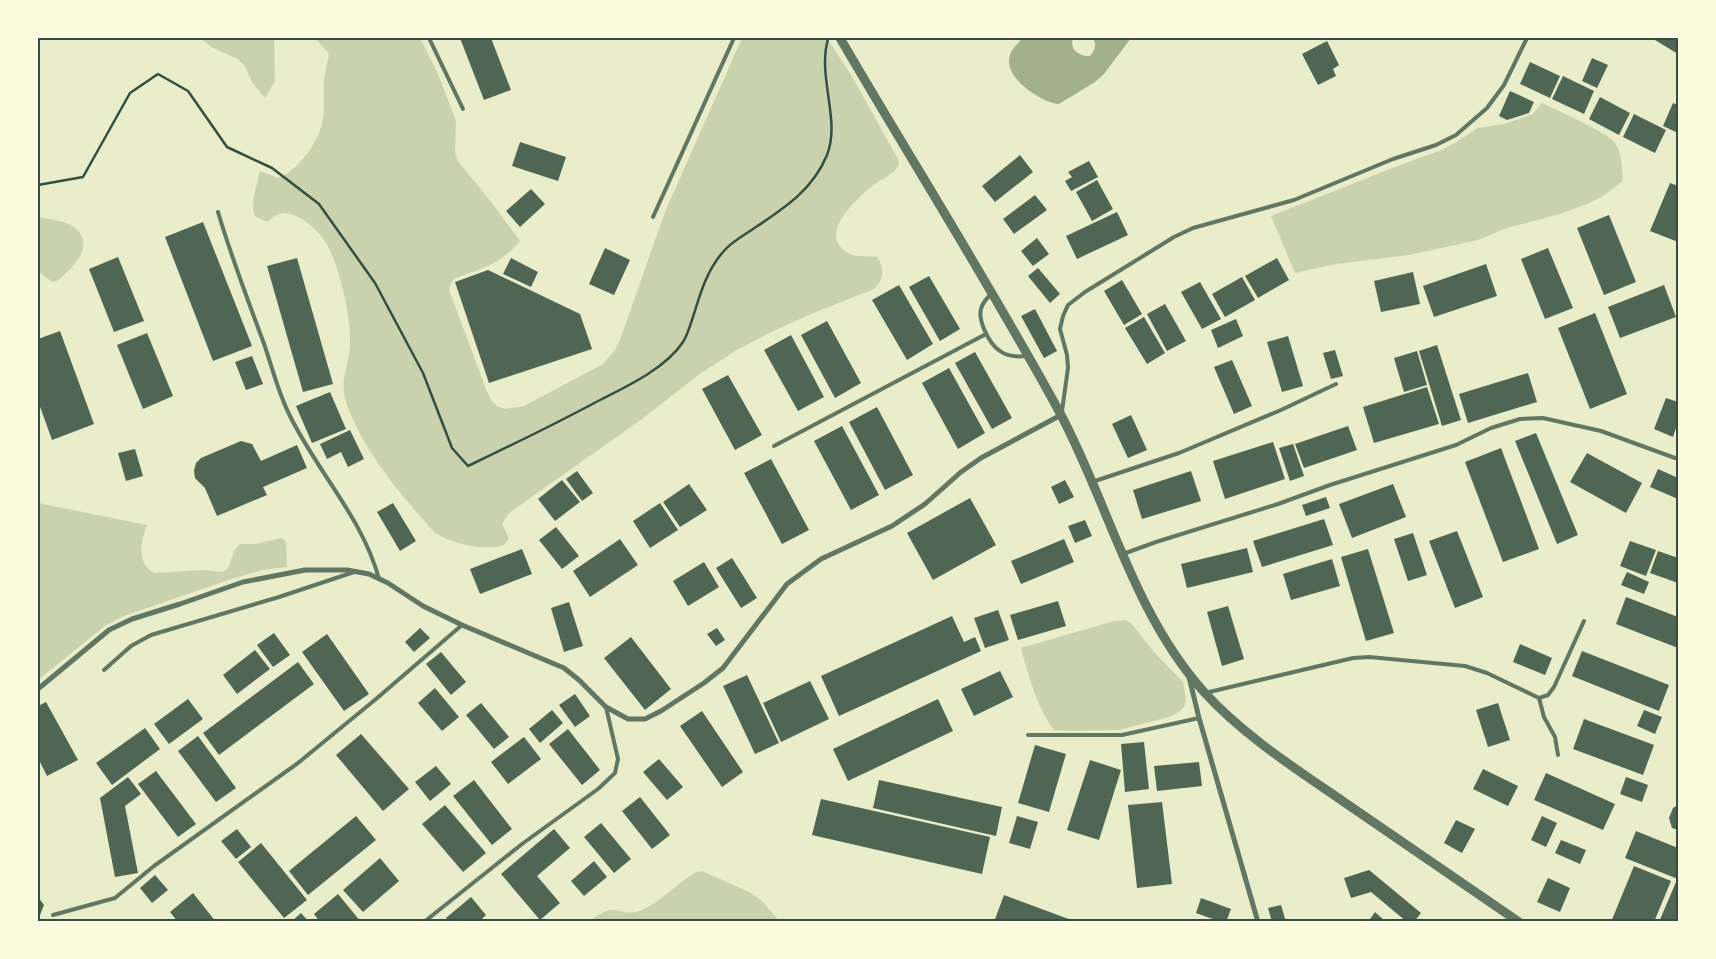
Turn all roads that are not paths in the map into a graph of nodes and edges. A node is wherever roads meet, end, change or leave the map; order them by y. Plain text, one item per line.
1 (428, 38) edge
2 (734, 38) edge
3 (840, 38) edge
4 (1528, 38) edge
5 (463, 108) dead end
6 (218, 212) dead end
7 (653, 217) dead end
8 (992, 293) junction
9 (986, 334) junction
10 (1027, 356) junction
11 (1336, 384) dead end
12 (1061, 415) junction
13 (774, 446) dead end
14 (1675, 458) dead end
15 (1092, 482) junction
16 (1123, 554) junction
17 (354, 572) junction
18 (379, 579) junction
19 (1584, 621) dead end
20 (462, 625) junction
21 (104, 670) dead end
22 (1188, 671) junction
23 (38, 690) edge
24 (1205, 693) junction
25 (1539, 698) junction
26 (606, 707) junction
27 (1199, 718) junction
28 (1028, 735) dead end
29 (1558, 755) dead end
30 (53, 915) dead end
31 (424, 922) edge
32 (1258, 922) edge
33 (1518, 922) edge

1 - 5 lane
2 - 7 lane
3 - 8 street
4 - 12 lane
6 - 18 lane
8 - 9 lane
8 - 10 street
9 - 10 lane
9 - 13 lane
10 - 12 street
11 - 15 lane
12 - 15 street
12 - 26 street
14 - 16 lane
15 - 16 street
16 - 22 street
17 - 18 street
17 - 21 lane
17 - 23 street
18 - 20 street
19 - 25 lane
20 - 26 street
20 - 30 lane
22 - 24 street
22 - 27 street
24 - 25 lane
24 - 33 street
25 - 29 lane
26 - 31 lane
27 - 28 lane
27 - 32 street

